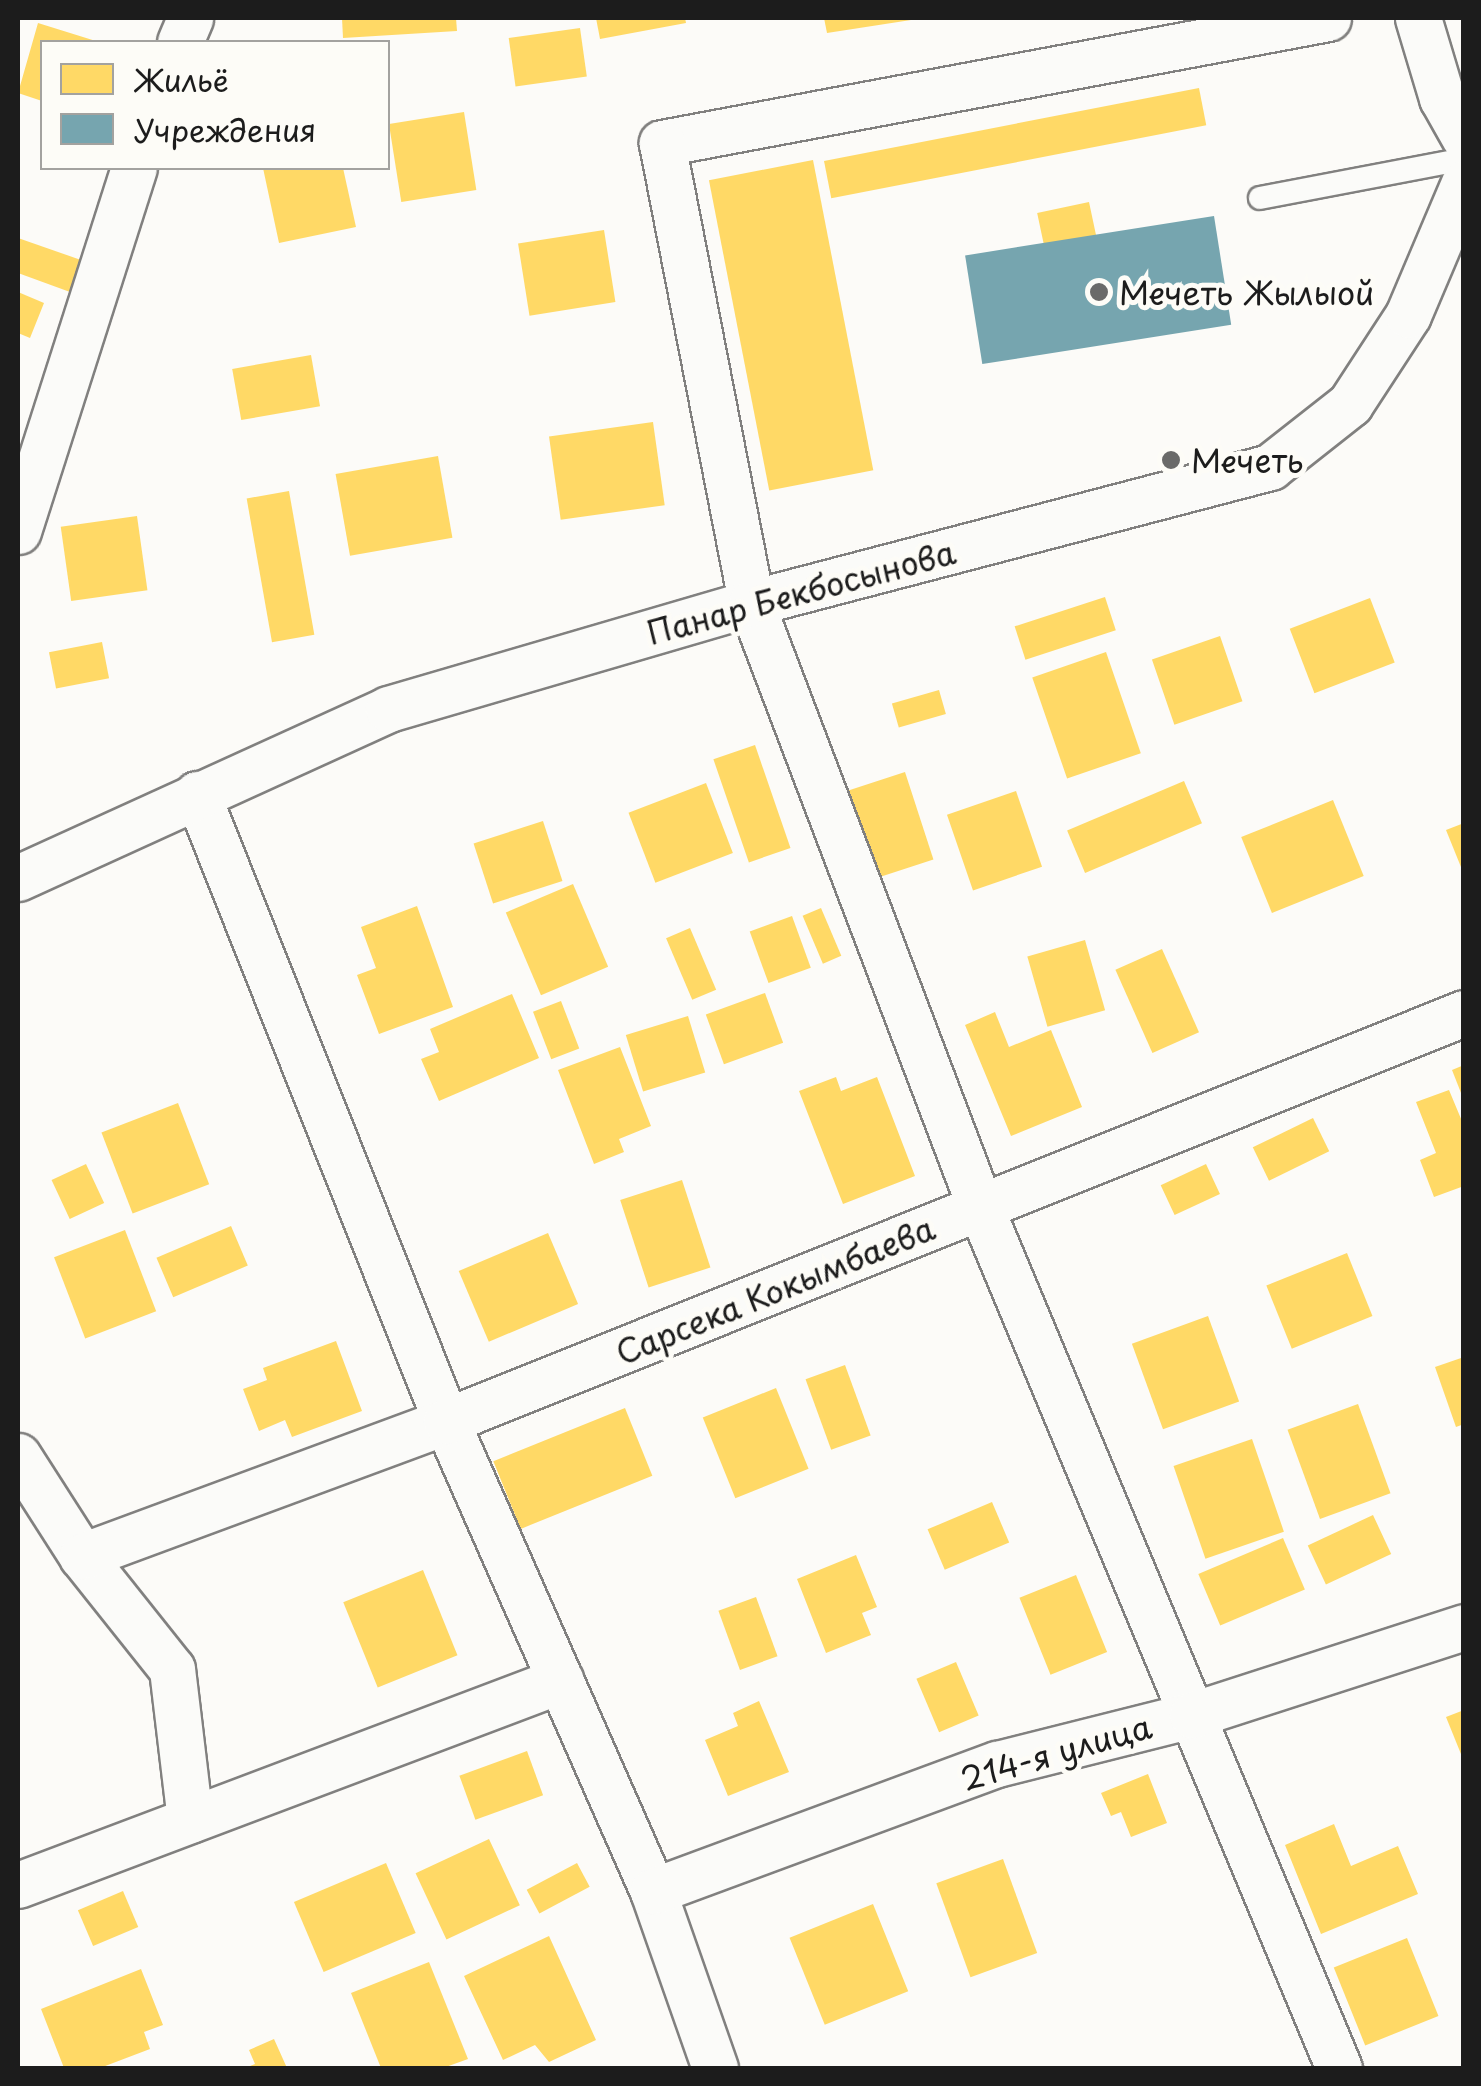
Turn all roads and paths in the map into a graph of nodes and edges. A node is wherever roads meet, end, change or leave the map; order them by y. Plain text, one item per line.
1 (1328, 18) edge
2 (1418, 18) edge
3 (1184, 31) edge
4 (1464, 137) edge
5 (1464, 159) edge
6 (133, 170) edge
7 (1464, 183) edge
8 (1260, 198) dead end
9 (18, 531) edge
10 (751, 603) junction
11 (197, 794) junction
12 (18, 878) edge
13 (1464, 1013) edge
14 (982, 1209) junction
15 (446, 1421) junction
16 (18, 1456) edge
17 (82, 1556) junction
18 (1464, 1628) edge
19 (561, 1680) junction
20 (1192, 1714) junction
21 (190, 1820) junction
22 (18, 1884) edge
23 (653, 1890) junction
24 (702, 2065) edge
25 (1339, 2068) edge

1 - 3 street
2 - 4 street
3 - 10 street
5 - 8 lane
6 - 9 street
7 - 10 street, Панар Бекбосынова
10 - 11 street, Панар Бекбосынова
10 - 14 street
11 - 12 street, Панар Бекбосынова
11 - 15 street
13 - 14 street, Сарсека Кокымбаева
14 - 15 street, Сарсека Кокымбаева
14 - 20 street
15 - 17 street, Сарсека Кокымбаева
15 - 19 street
16 - 17 street
17 - 21 street
18 - 20 street, 214-я улица
19 - 21 street
19 - 23 street
20 - 23 street, 214-я улица
20 - 25 street
21 - 22 street
23 - 24 street

